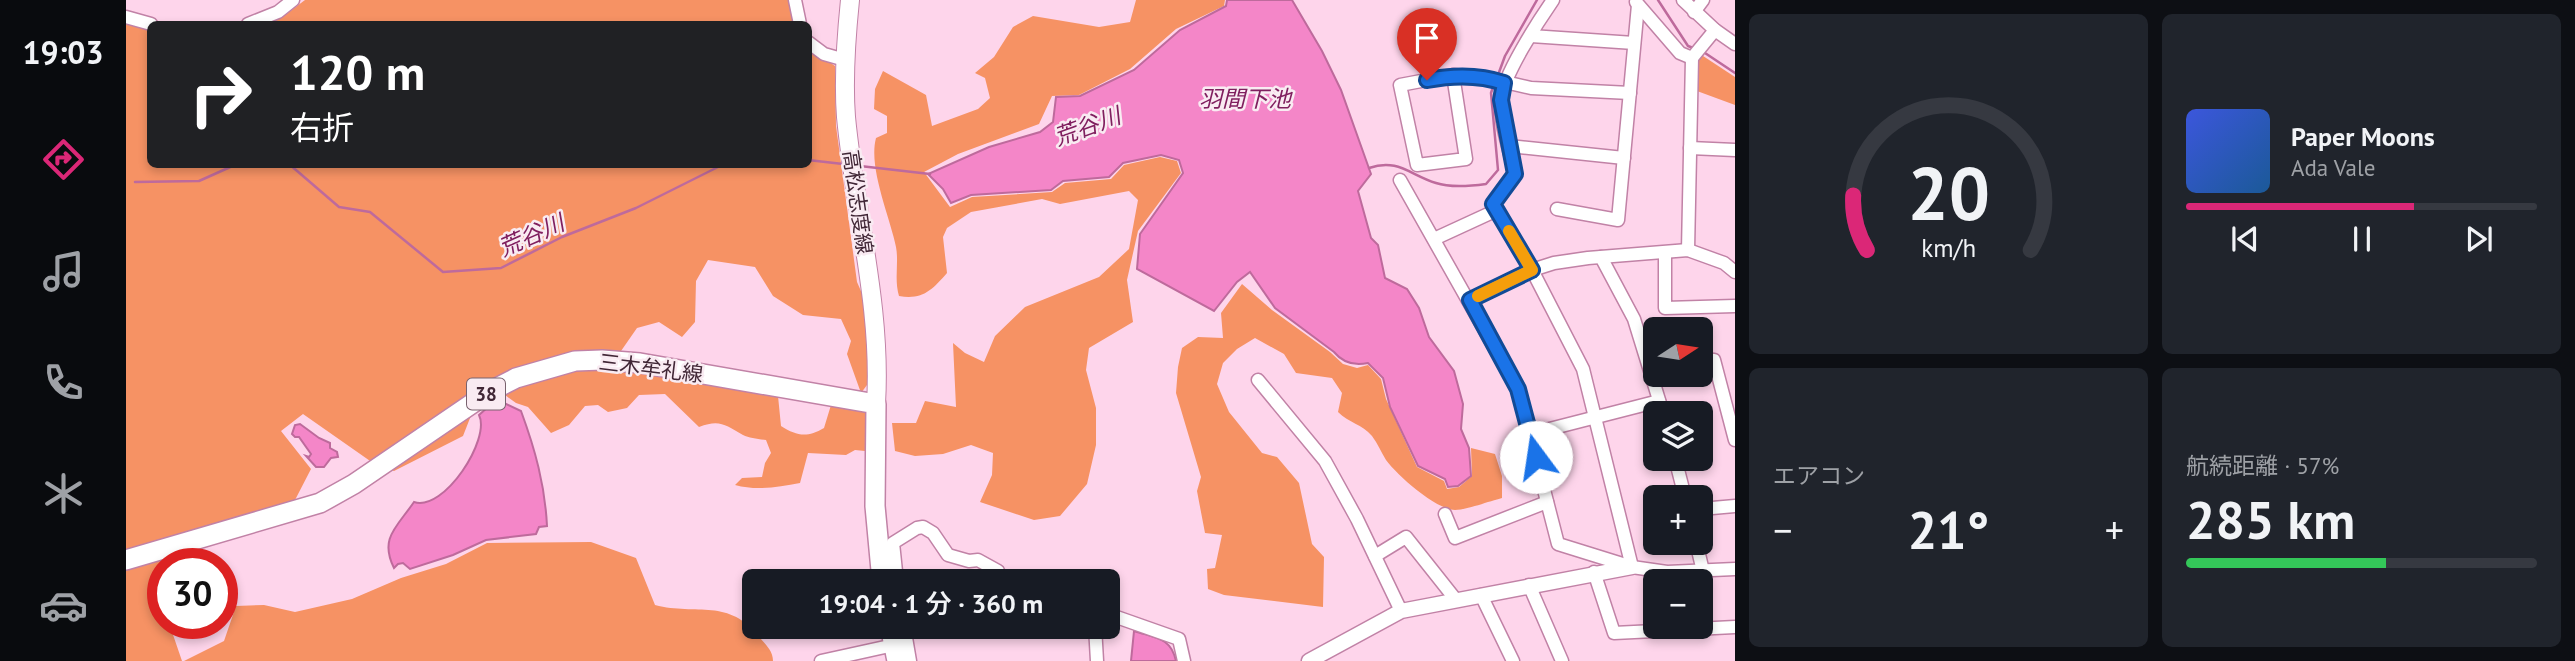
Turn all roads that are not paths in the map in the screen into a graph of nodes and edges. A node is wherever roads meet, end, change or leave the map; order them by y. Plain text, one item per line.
1 (293, 0) edge
2 (794, 0) edge
3 (850, 0) edge
4 (1553, 0) edge
5 (1683, 0) edge
6 (1703, 0) edge
7 (1637, 2) edge
8 (1694, 12) junction
9 (126, 17) edge
10 (256, 21) edge
11 (799, 21) edge
12 (147, 23) edge
13 (1715, 30) junction
14 (1531, 36) junction
15 (1634, 43) junction
16 (1735, 44) edge
17 (812, 45) edge
18 (1696, 53) junction
19 (845, 60) junction
20 (1453, 75) junction
21 (1499, 81) junction
22 (1630, 93) junction
23 (1509, 146) junction
24 (1690, 148) junction
25 (1735, 149) edge
26 (1624, 158) junction
27 (1400, 180) dead end
28 (1557, 209) dead end
29 (1497, 211) junction
30 (1434, 239) junction
31 (1688, 250) junction
32 (1665, 253) junction
33 (1601, 257) junction
34 (1729, 262) edge
35 (1532, 270) junction
36 (1735, 272) edge
37 (1470, 300) junction
38 (1735, 306) edge
39 (1643, 339) edge
40 (1713, 360) edge
41 (1258, 380) dead end
42 (876, 404) junction
43 (1643, 409) edge
44 (1595, 416) junction
45 (1530, 434) junction
46 (1735, 440) edge
47 (1547, 502) junction
48 (1735, 506) edge
49 (1713, 508) edge
50 (1445, 514) dead end
51 (1375, 556) junction
52 (126, 560) edge
53 (1632, 567) junction
54 (881, 569) edge
55 (895, 569) edge
56 (993, 569) edge
57 (1646, 569) edge
58 (1735, 569) edge
59 (1713, 570) edge
60 (1594, 572) junction
61 (1529, 585) junction
62 (1481, 595) junction
63 (1456, 600) junction
64 (1401, 611) junction
65 (1120, 618) edge
66 (1735, 627) edge
67 (906, 639) edge
68 (1096, 639) edge
69 (894, 644) edge
70 (821, 661) edge
71 (910, 661) edge
72 (1097, 661) edge
73 (1184, 661) edge
74 (1309, 661) edge
75 (1513, 661) edge
76 (1563, 661) edge

1 - 10 street
2 - 11 street
3 - 19 main road, 高松志度線
4 - 14 street
5 - 8 street
6 - 8 street
7 - 15 street
7 - 18 street
8 - 13 street
9 - 12 street
13 - 16 street
13 - 18 street
14 - 15 street
14 - 21 street
15 - 22 street
17 - 19 street
18 - 24 street
19 - 42 main road, 高松志度線
20 - 20 street
20 - 21 street
21 - 22 street
21 - 23 street
22 - 26 street
23 - 26 street
23 - 29 street
24 - 25 street
24 - 31 street
26 - 28 street
27 - 30 street
29 - 30 street
29 - 35 street
30 - 37 street
31 - 32 street
31 - 34 street
32 - 33 street
32 - 38 street
33 - 35 street
33 - 39 street
34 - 36 street
35 - 37 street
35 - 44 street
37 - 45 street
40 - 46 street
41 - 51 street
42 - 52 main road, 三木牟礼線 / 38
42 - 54 main road
43 - 44 street
44 - 45 street
44 - 53 street
45 - 47 street
47 - 50 street
47 - 53 street
48 - 49 street
51 - 63 street
51 - 64 street
53 - 57 street
53 - 60 street
55 - 56 street
58 - 59 street
60 - 61 street
60 - 66 street
61 - 62 street
61 - 76 street
62 - 63 street
62 - 75 street
63 - 64 street
64 - 74 street
65 - 73 street
67 - 71 street
68 - 72 street
69 - 70 street

